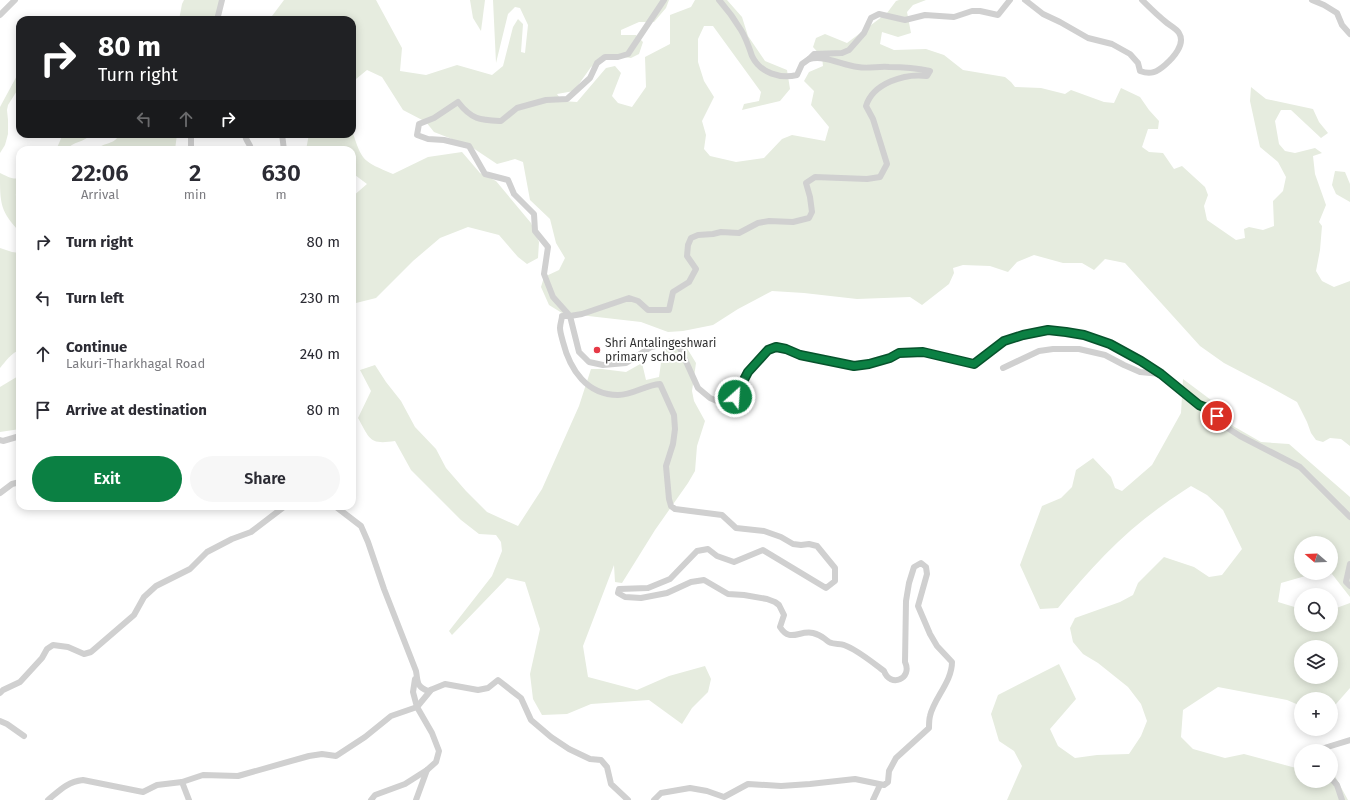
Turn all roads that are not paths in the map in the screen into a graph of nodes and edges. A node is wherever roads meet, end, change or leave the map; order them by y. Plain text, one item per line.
1 (15, 0) edge
2 (222, 0) edge
3 (664, 0) edge
4 (719, 0) edge
5 (1010, 0) edge
6 (1025, 0) edge
7 (1142, 0) edge
8 (1312, 0) edge
9 (0, 15) edge
10 (218, 16) edge
11 (1350, 34) edge
12 (809, 59) junction
13 (570, 316) junction
14 (1003, 368) dead end
15 (1161, 374) junction
16 (16, 437) edge
17 (0, 440) edge
18 (16, 483) edge
19 (0, 493) edge
20 (280, 510) edge
21 (340, 510) edge
22 (1350, 517) edge
23 (1350, 567) edge
24 (1350, 586) edge
25 (416, 671) junction
26 (431, 690) junction
27 (0, 693) edge
28 (417, 707) junction
29 (0, 721) edge
30 (24, 736) dead end
31 (1350, 740) edge
32 (1337, 744) edge
33 (427, 770) junction
34 (182, 782) junction
35 (880, 785) junction
36 (1338, 788) edge
37 (48, 800) edge
38 (189, 800) edge
39 (370, 800) edge
40 (416, 800) edge
41 (628, 800) edge
42 (654, 800) edge
43 (873, 800) edge
44 (1342, 800) edge

1 - 9 street
2 - 10 street
3 - 13 street
4 - 12 street
5 - 12 street
6 - 7 street
8 - 11 street
12 - 13 street
13 - 15 street
13 - 35 street
14 - 15 street
15 - 22 street
16 - 17 street
18 - 19 street
20 - 27 street
21 - 25 street
23 - 24 street
25 - 26 street
25 - 28 street
26 - 28 street
26 - 41 street
28 - 33 street
28 - 34 street
29 - 30 street
31 - 32 street
33 - 39 street
33 - 40 street
34 - 37 street
34 - 38 street
35 - 42 street
35 - 43 street
36 - 44 street

